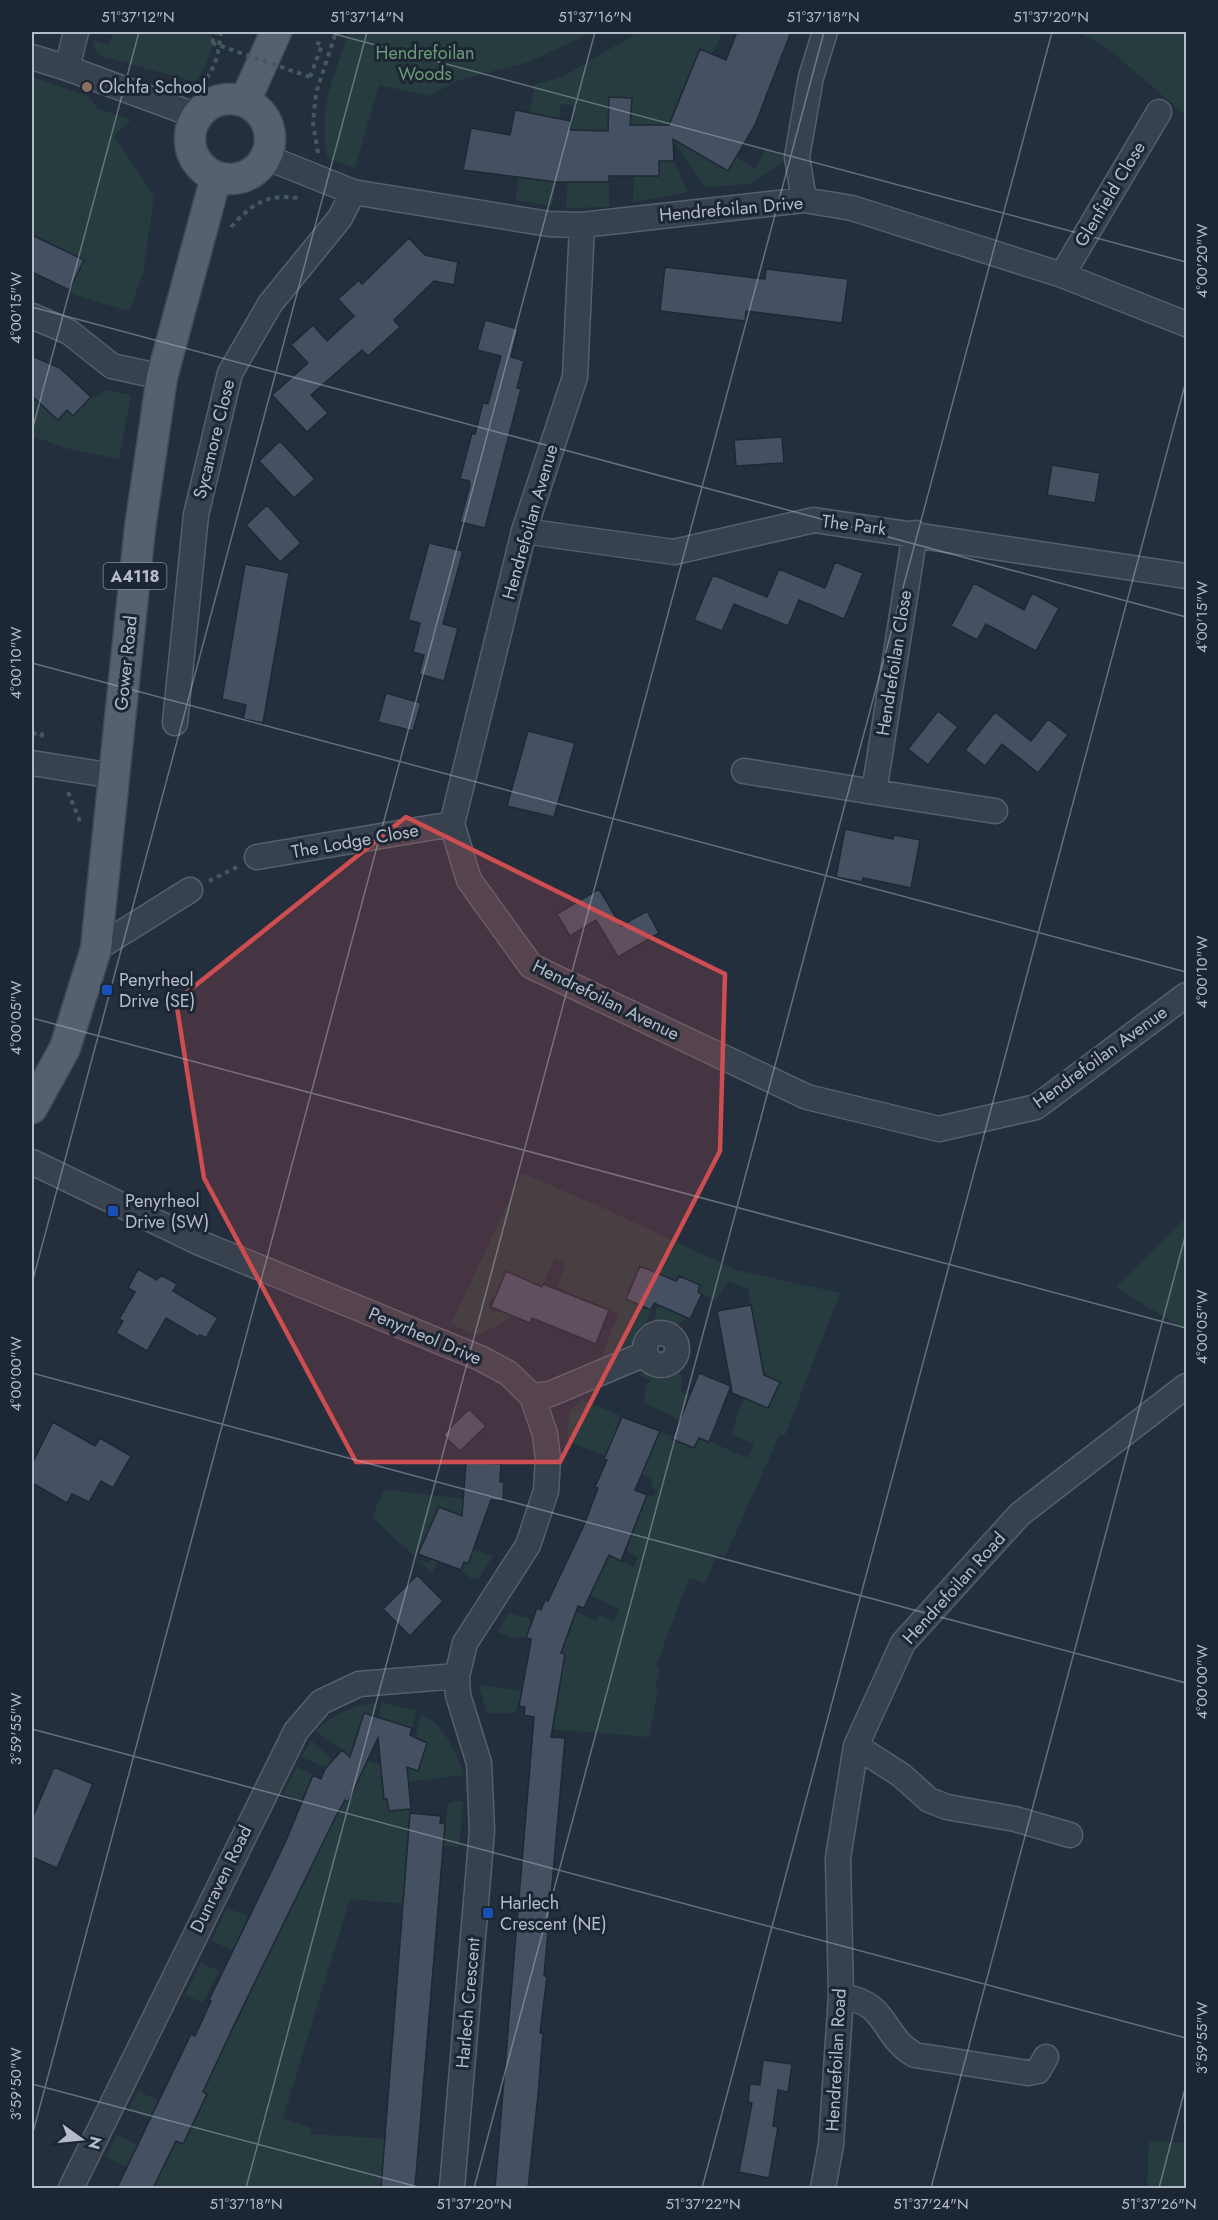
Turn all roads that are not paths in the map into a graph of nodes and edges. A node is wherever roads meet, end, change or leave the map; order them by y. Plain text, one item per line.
1 (76, 32) edge
2 (276, 32) edge
3 (825, 32) edge
4 (32, 57) edge
5 (67, 68) junction
6 (245, 101) junction
7 (191, 103) junction
8 (1159, 112) dead end
9 (266, 157) junction
10 (216, 177) junction
11 (353, 192) junction
12 (804, 200) junction
13 (582, 225) junction
14 (1062, 275) junction
15 (32, 316) edge
16 (1186, 324) edge
17 (162, 377) junction
18 (524, 531) junction
19 (915, 533) junction
20 (1186, 576) edge
21 (175, 723) dead end
22 (32, 763) edge
23 (744, 771) dead end
24 (114, 776) junction
25 (874, 792) junction
26 (995, 811) dead end
27 (452, 824) junction
28 (257, 857) road end
29 (190, 890) road end
30 (96, 949) junction
31 (1186, 995) edge
32 (32, 1108) edge
33 (32, 1162) edge
34 (645, 1354) dead end
35 (1186, 1386) edge
36 (532, 1396) junction
37 (457, 1676) junction
38 (856, 1746) junction
39 (1070, 1835) dead end
40 (841, 1996) junction
41 (1046, 2057) dead end
42 (71, 2188) edge
43 (452, 2188) edge
44 (823, 2188) edge

1 - 5 street
2 - 6 main road
3 - 12 street
4 - 5 street
5 - 7 street
6 - 7 main road
6 - 9 main road
7 - 10 main road
8 - 14 street, Glenfield Close
9 - 10 main road
9 - 11 street, Hendrefoilan Drive
10 - 17 main road, Gower Road / A4118
11 - 13 street, Hendrefoilan Drive
11 - 21 street, Sycamore Close
12 - 13 street, Hendrefoilan Drive
12 - 14 street, Hendrefoilan Drive
13 - 18 street, Hendrefoilan Avenue
14 - 16 street, Hendrefoilan Drive
15 - 17 street
17 - 24 main road, Gower Road / A4118
18 - 19 street, The Park
18 - 27 street, Hendrefoilan Avenue
19 - 20 street, The Park
19 - 25 street, Hendrefoilan Close
22 - 24 street
23 - 25 street
24 - 30 main road, Gower Road / A4118
25 - 26 street
27 - 28 street, The Lodge Close
27 - 31 street, Hendrefoilan Avenue
29 - 30 street
30 - 32 main road, Gower Road / A4118
33 - 36 street, Penyrheol Drive
34 - 36 street
35 - 38 street, Hendrefoilan Road
36 - 37 street, Penyrheol Drive
37 - 42 street, Dunraven Road
37 - 43 street, Harlech Crescent
38 - 39 street
38 - 40 street, Hendrefoilan Road
40 - 41 street
40 - 44 street, Hendrefoilan Road

